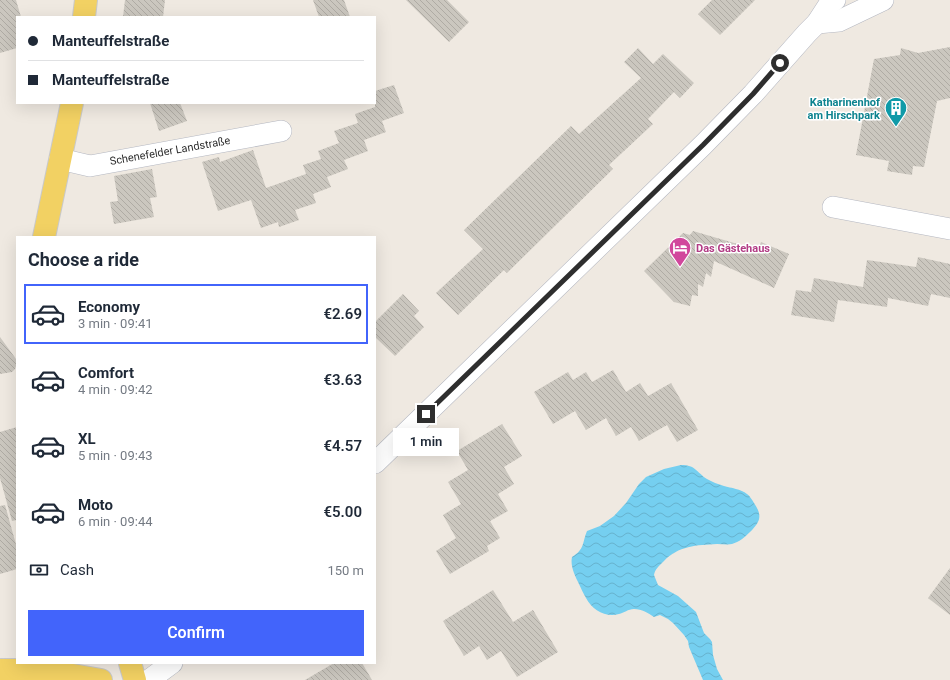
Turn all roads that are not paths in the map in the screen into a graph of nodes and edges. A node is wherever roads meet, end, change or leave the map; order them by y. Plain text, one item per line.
1 (86, 0) edge
2 (878, 1) edge
3 (833, 6) edge
4 (84, 16) edge
5 (72, 104) edge
6 (281, 131) dead end
7 (60, 159) junction
8 (833, 207) dead end
9 (950, 229) edge
10 (44, 236) edge
11 (376, 462) edge
12 (130, 664) edge
13 (171, 664) edge
14 (33, 667) edge
15 (0, 670) edge
16 (101, 680) edge
17 (135, 680) edge
18 (148, 680) edge

1 - 4 main road
2 - 3 street
3 - 11 street
5 - 7 main road
6 - 7 street, Schenefelder Landstraße
7 - 10 main road
8 - 9 street
12 - 17 main road
13 - 18 street
14 - 15 main road
14 - 16 main road

